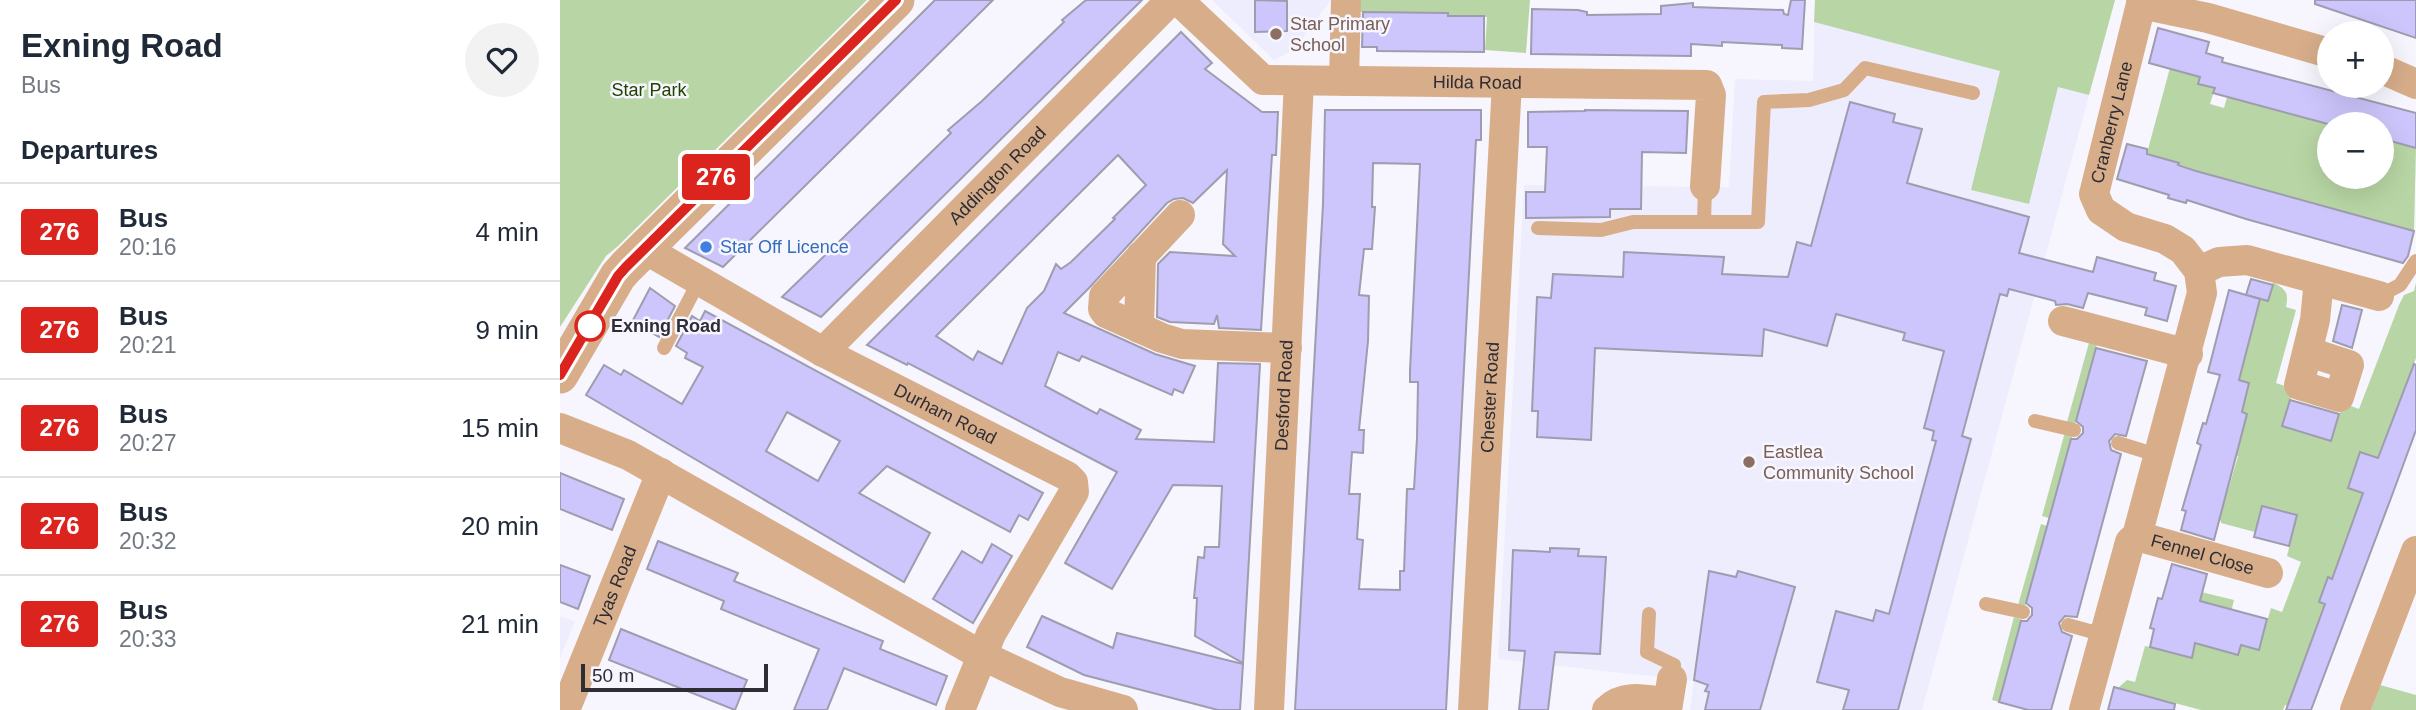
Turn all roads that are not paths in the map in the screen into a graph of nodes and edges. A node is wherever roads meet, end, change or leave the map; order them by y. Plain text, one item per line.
1 (896, 0) edge
2 (1171, 0) edge
3 (1178, 0) edge
4 (1346, 0) edge
5 (2142, 2) edge
6 (2317, 50) edge
7 (2394, 74) edge
8 (1299, 81) junction
9 (1344, 81) junction
10 (1507, 83) junction
11 (2416, 84) edge
12 (1973, 93) dead end
13 (1705, 186) joint
14 (1180, 215) dead end
15 (1704, 222) junction
16 (1538, 229) dead end
17 (643, 248) junction
18 (2416, 261) edge
19 (2199, 271) junction
20 (2319, 280) junction
21 (699, 281) junction
22 (2379, 296) joint
23 (2063, 321) dead end
24 (664, 348) dead end
25 (1287, 348) junction
26 (823, 352) junction
27 (2309, 352) dead end
28 (2188, 354) junction
29 (560, 375) edge
30 (2035, 421) dead end
31 (560, 428) edge
32 (2074, 430) dead end
33 (2118, 443) dead end
34 (2160, 456) junction
35 (661, 473) junction
36 (2137, 536) junction
37 (2416, 551) edge
38 (2268, 573) dead end
39 (1986, 604) dead end
40 (2023, 612) dead end
41 (1649, 614) dead end
42 (2068, 625) dead end
43 (2104, 635) junction
44 (981, 655) junction
45 (1669, 697) edge
46 (1092, 706) edge
47 (575, 707) edge
48 (960, 710) edge
49 (1122, 710) edge
50 (1269, 710) edge
51 (1474, 710) edge
52 (1607, 710) edge
53 (2084, 710) edge
54 (2355, 710) edge

1 - 17 street
2 - 26 street, Addington Road
3 - 8 street, Hilda Road
4 - 9 street
5 - 6 street
5 - 19 street, Cranberry Lane
7 - 11 street
8 - 9 street, Hilda Road
8 - 25 street, Desford Road
9 - 10 street, Hilda Road
10 - 13 street, Hilda Road
10 - 51 street, Chester Road
12 - 15 lane
13 - 15 lane
14 - 25 street
15 - 16 lane
17 - 21 street, Durham Road
17 - 29 street
18 - 22 lane
19 - 20 street
19 - 28 street
20 - 22 street
20 - 27 street
21 - 24 lane
21 - 26 street, Durham Road
23 - 28 street
25 - 50 street, Desford Road
26 - 44 street, Durham Road
28 - 34 street
30 - 32 lane
31 - 35 street
33 - 34 lane
34 - 36 street
35 - 44 street
35 - 47 street, Tyas Road
36 - 38 street, Fennel Close
36 - 43 street
37 - 54 street
39 - 40 lane
41 - 45 lane
42 - 43 lane
43 - 53 street
44 - 46 street
44 - 48 street
45 - 52 street
46 - 49 street

